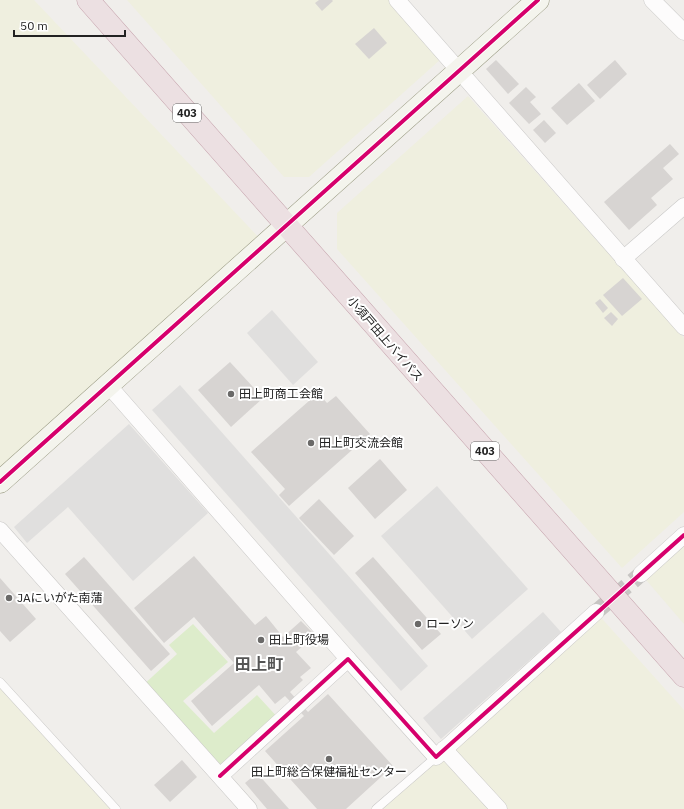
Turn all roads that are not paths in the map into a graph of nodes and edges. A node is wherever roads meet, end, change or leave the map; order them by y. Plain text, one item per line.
1 (88, 0) edge
2 (397, 0) edge
3 (538, 0) edge
4 (652, 0) edge
5 (684, 32) edge
6 (459, 70) junction
7 (684, 206) edge
8 (286, 226) junction
9 (623, 259) junction
10 (684, 328) edge
11 (109, 386) junction
12 (0, 482) edge
13 (0, 530) edge
14 (684, 535) edge
15 (641, 574) tunnel mouth
16 (596, 612) tunnel mouth
17 (348, 659) junction
18 (684, 676) edge
19 (0, 682) edge
20 (440, 753) junction
21 (220, 776) junction
22 (116, 809) edge
23 (249, 809) edge
24 (376, 809) edge
25 (499, 809) edge

1 - 8 highway, 小須戸田上バイパス / 403
2 - 6 street
3 - 6 street
4 - 5 street
6 - 8 street
6 - 9 street
7 - 9 street
8 - 11 street
8 - 18 highway, 小須戸田上バイパス / 403
9 - 10 street
11 - 12 street
11 - 17 street
13 - 21 street
14 - 15 street
16 - 20 street
17 - 20 street
17 - 21 street
19 - 22 lane
20 - 24 lane
20 - 25 street
21 - 23 street

